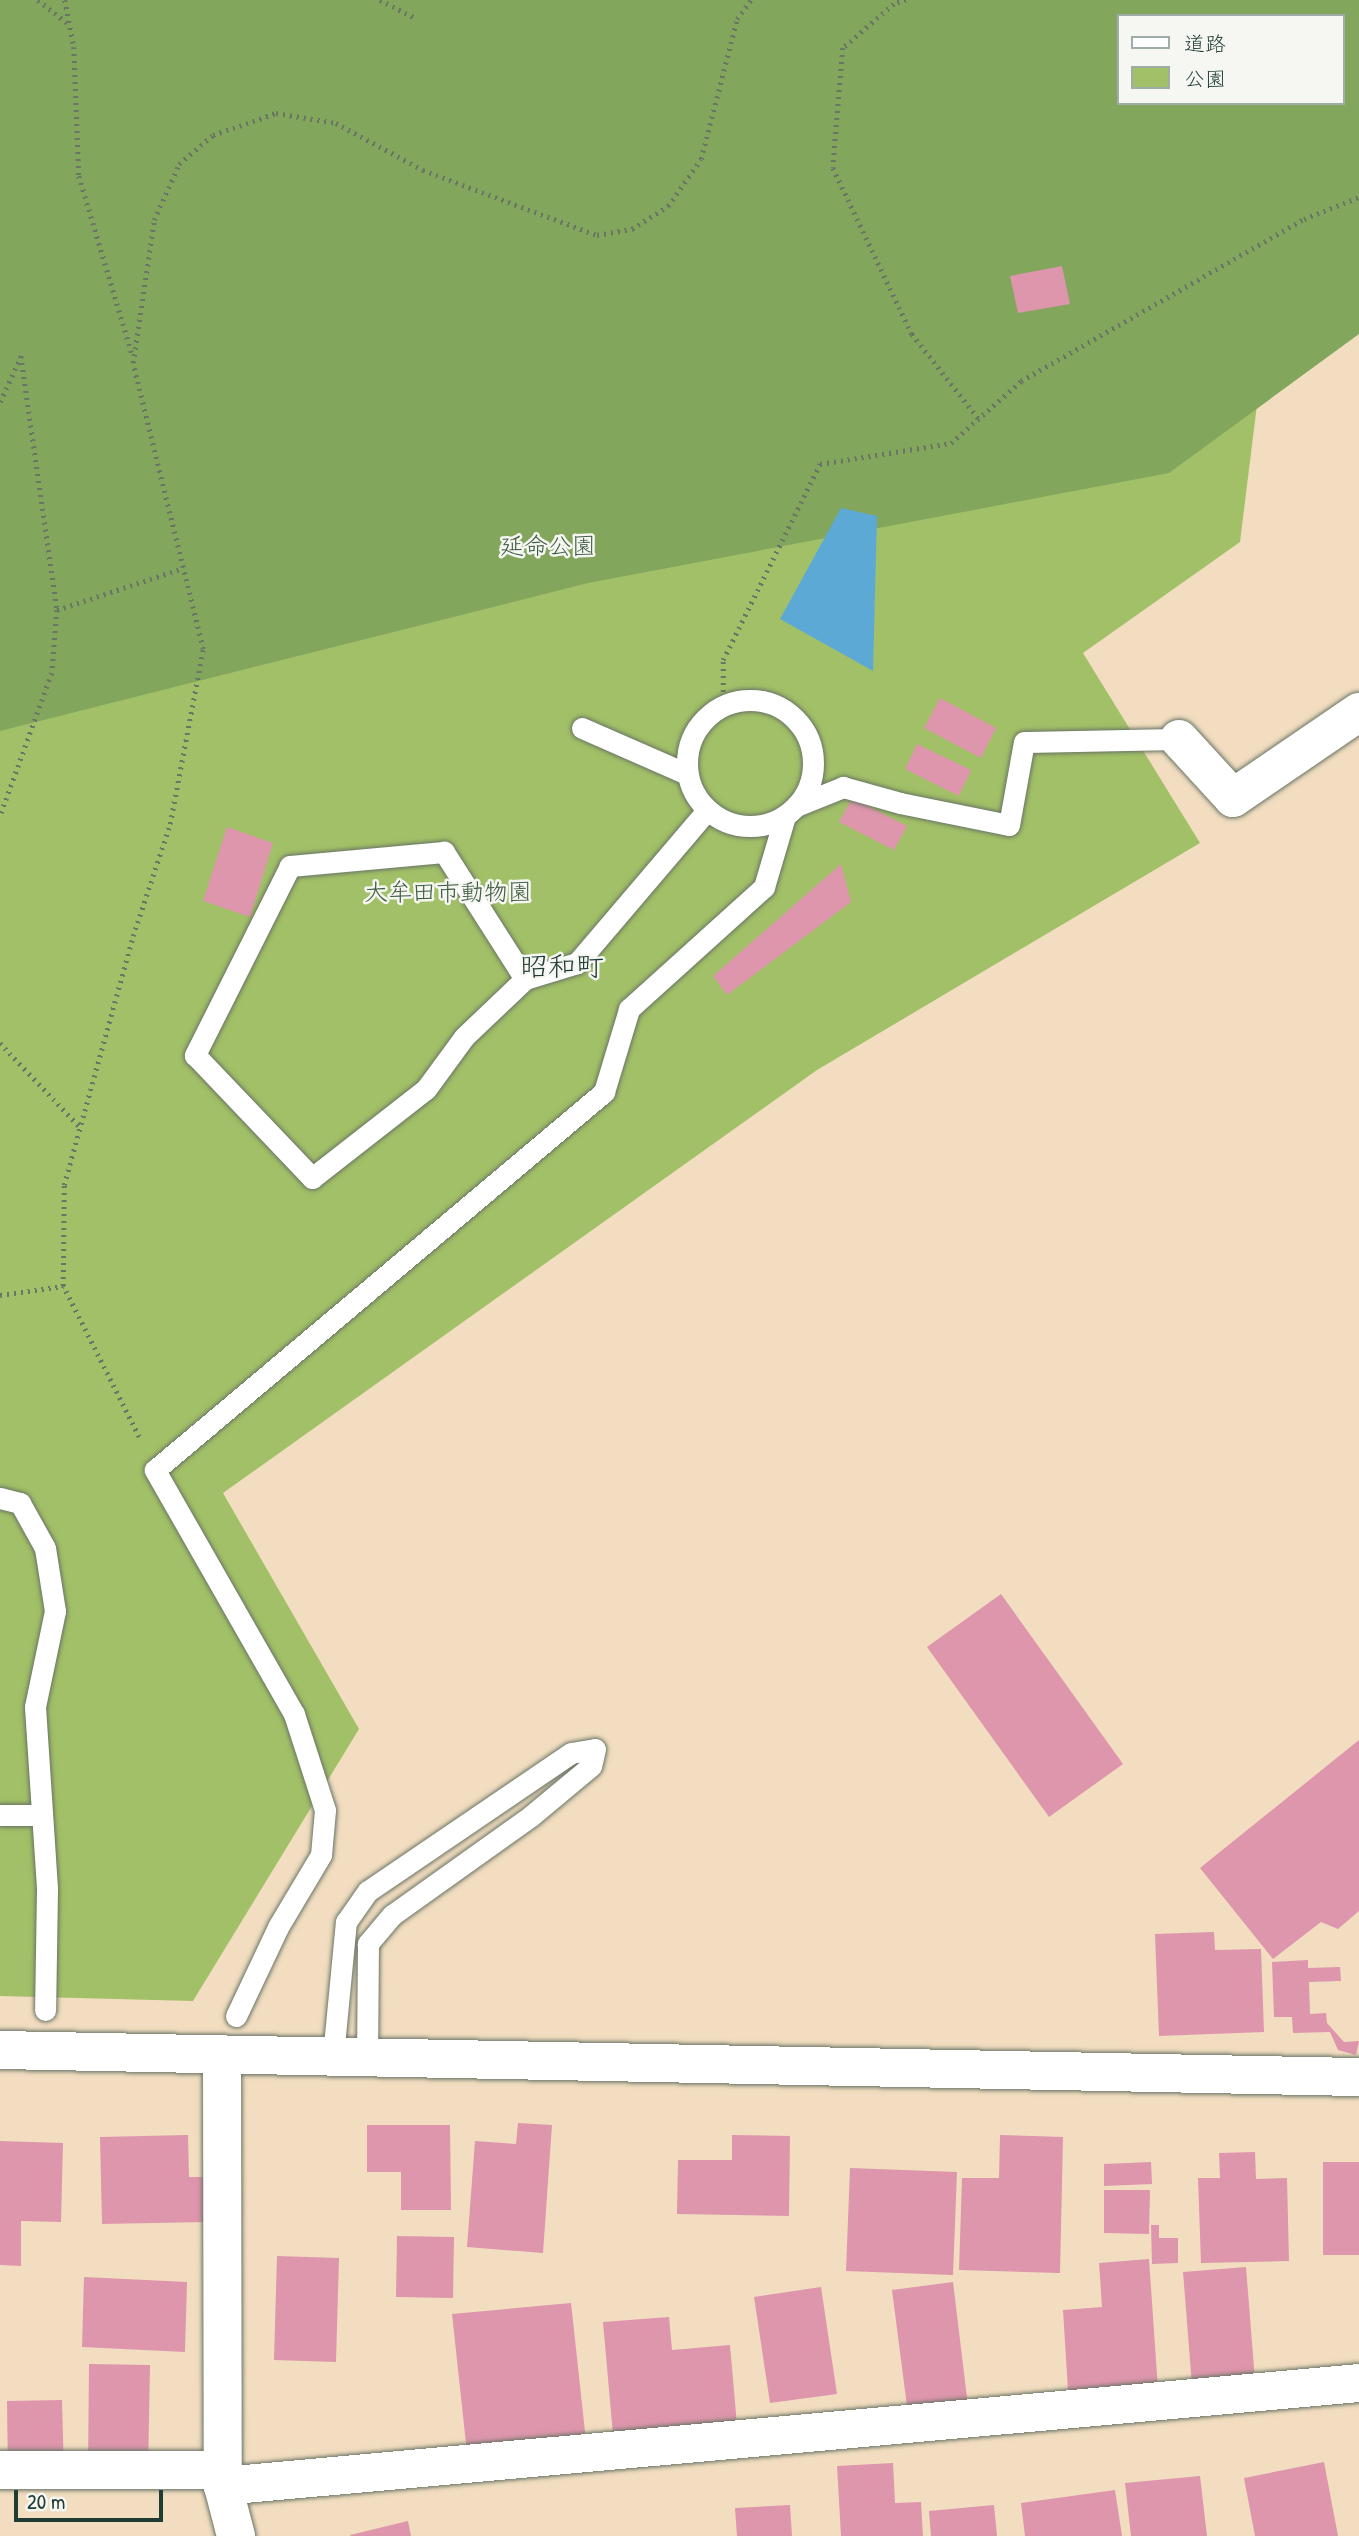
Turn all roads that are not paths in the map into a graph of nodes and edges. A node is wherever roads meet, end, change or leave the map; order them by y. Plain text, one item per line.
1 (1359, 712) edge
2 (582, 729) dead end
3 (1179, 739) joint
4 (687, 774) junction
5 (707, 810) junction
6 (791, 811) junction
7 (525, 979) junction
8 (0, 1498) edge
9 (0, 1815) edge
10 (41, 1815) junction
11 (45, 2010) dead end
12 (236, 2016) dead end
13 (0, 2050) edge
14 (222, 2054) junction
15 (350, 2057) junction
16 (1359, 2077) edge
17 (1359, 2383) edge
18 (0, 2470) edge
19 (223, 2478) junction
20 (236, 2536) edge

1 - 3 street
2 - 4 lane
3 - 6 lane
4 - 5 lane
4 - 6 lane
5 - 6 lane
5 - 7 lane
6 - 12 lane
7 - 7 lane
8 - 10 lane
9 - 10 lane
10 - 11 lane
13 - 14 street
14 - 15 street
14 - 19 street
15 - 15 lane
15 - 16 street
17 - 19 street
18 - 19 street
19 - 20 street

